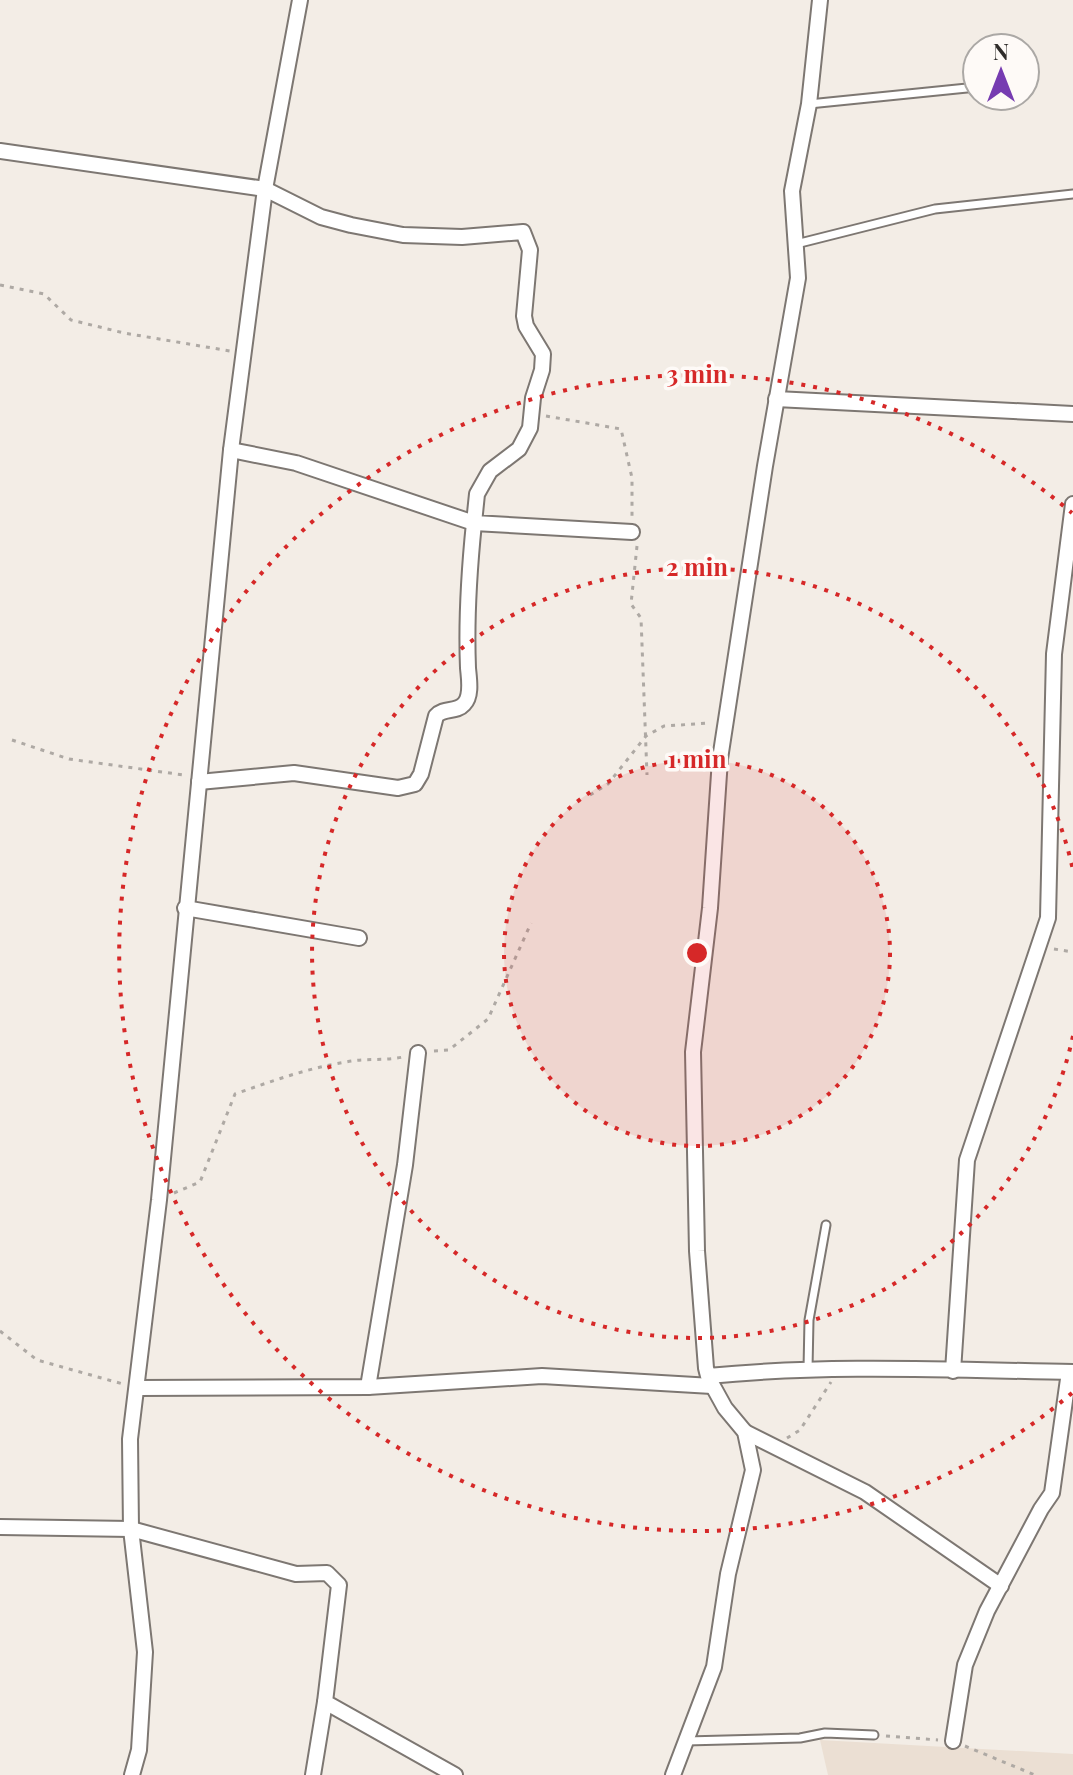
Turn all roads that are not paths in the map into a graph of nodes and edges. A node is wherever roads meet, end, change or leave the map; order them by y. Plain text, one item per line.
1 (300, 0) edge
2 (820, 0) edge
3 (961, 89) edge
4 (809, 104) junction
5 (0, 151) edge
6 (265, 189) junction
7 (1073, 194) edge
8 (796, 244) junction
9 (776, 399) junction
10 (1073, 414) edge
11 (231, 450) junction
12 (1073, 504) edge
13 (474, 523) junction
14 (632, 532) road end
15 (199, 780) junction
16 (185, 908) junction
17 (359, 938) dead end
18 (418, 1053) road end
19 (826, 1225) dead end
20 (808, 1369) junction
21 (953, 1371) junction
22 (1071, 1372) edge
23 (710, 1381) junction
24 (368, 1387) junction
25 (137, 1388) junction
26 (745, 1432) junction
27 (0, 1527) edge
28 (131, 1529) junction
29 (1001, 1586) junction
30 (325, 1702) junction
31 (874, 1735) dead end
32 (686, 1741) junction
33 (953, 1741) dead end
34 (132, 1775) edge
35 (313, 1775) edge
36 (455, 1775) edge
37 (673, 1775) edge

1 - 6 street
2 - 4 street
3 - 4 lane
4 - 8 street
5 - 6 street
6 - 11 street
6 - 13 street
7 - 8 lane
8 - 9 street
9 - 10 street
9 - 23 street
11 - 13 street
11 - 15 street
12 - 21 street
13 - 14 street
13 - 15 street
15 - 16 street
16 - 17 street
16 - 25 street
18 - 24 street
19 - 20 lane
20 - 21 street
20 - 23 street
21 - 22 street
22 - 29 street
23 - 24 street
23 - 26 street
24 - 25 street
25 - 28 street
26 - 29 street
26 - 32 street
27 - 28 street
28 - 30 street
28 - 34 street
29 - 33 street
30 - 35 street
30 - 36 street
31 - 32 lane
32 - 37 street

